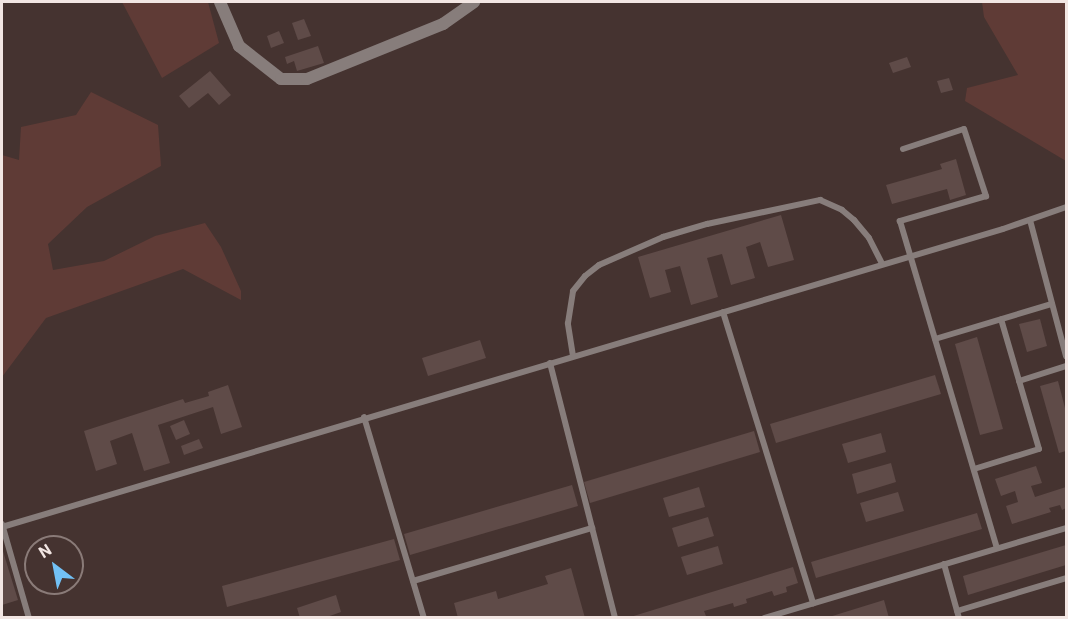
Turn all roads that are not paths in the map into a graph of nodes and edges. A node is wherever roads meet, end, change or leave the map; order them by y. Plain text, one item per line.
1 (220, 2) edge
2 (474, 2) edge
3 (903, 149) dead end
4 (1066, 207) edge
5 (1030, 220) junction
6 (910, 256) junction
7 (882, 264) junction
8 (1052, 304) junction
9 (723, 312) junction
10 (1000, 319) junction
11 (935, 339) junction
12 (573, 356) junction
13 (1066, 356) edge
14 (550, 363) junction
15 (1066, 366) edge
16 (1019, 381) junction
17 (364, 417) junction
18 (974, 469) junction
19 (2, 526) edge
20 (592, 528) junction
21 (1066, 528) edge
22 (997, 548) junction
23 (944, 564) junction
24 (1066, 578) edge
25 (413, 581) junction
26 (813, 603) junction
27 (958, 614) edge
28 (29, 618) edge
29 (424, 618) edge
30 (615, 618) edge
31 (764, 618) edge

1 - 2 street
3 - 6 lane
4 - 5 lane
5 - 6 lane
5 - 8 lane
6 - 7 lane
6 - 11 lane
7 - 9 lane
7 - 12 lane
8 - 10 lane
8 - 13 lane
9 - 12 lane
9 - 26 lane
10 - 11 lane
10 - 16 lane
11 - 18 lane
12 - 14 lane
14 - 17 lane
14 - 20 lane
15 - 16 lane
16 - 18 lane
17 - 19 lane
17 - 25 lane
18 - 22 lane
19 - 28 lane
20 - 25 lane
20 - 30 lane
21 - 22 lane
22 - 23 lane
23 - 26 lane
23 - 27 lane
24 - 27 lane
25 - 29 lane
26 - 31 lane

